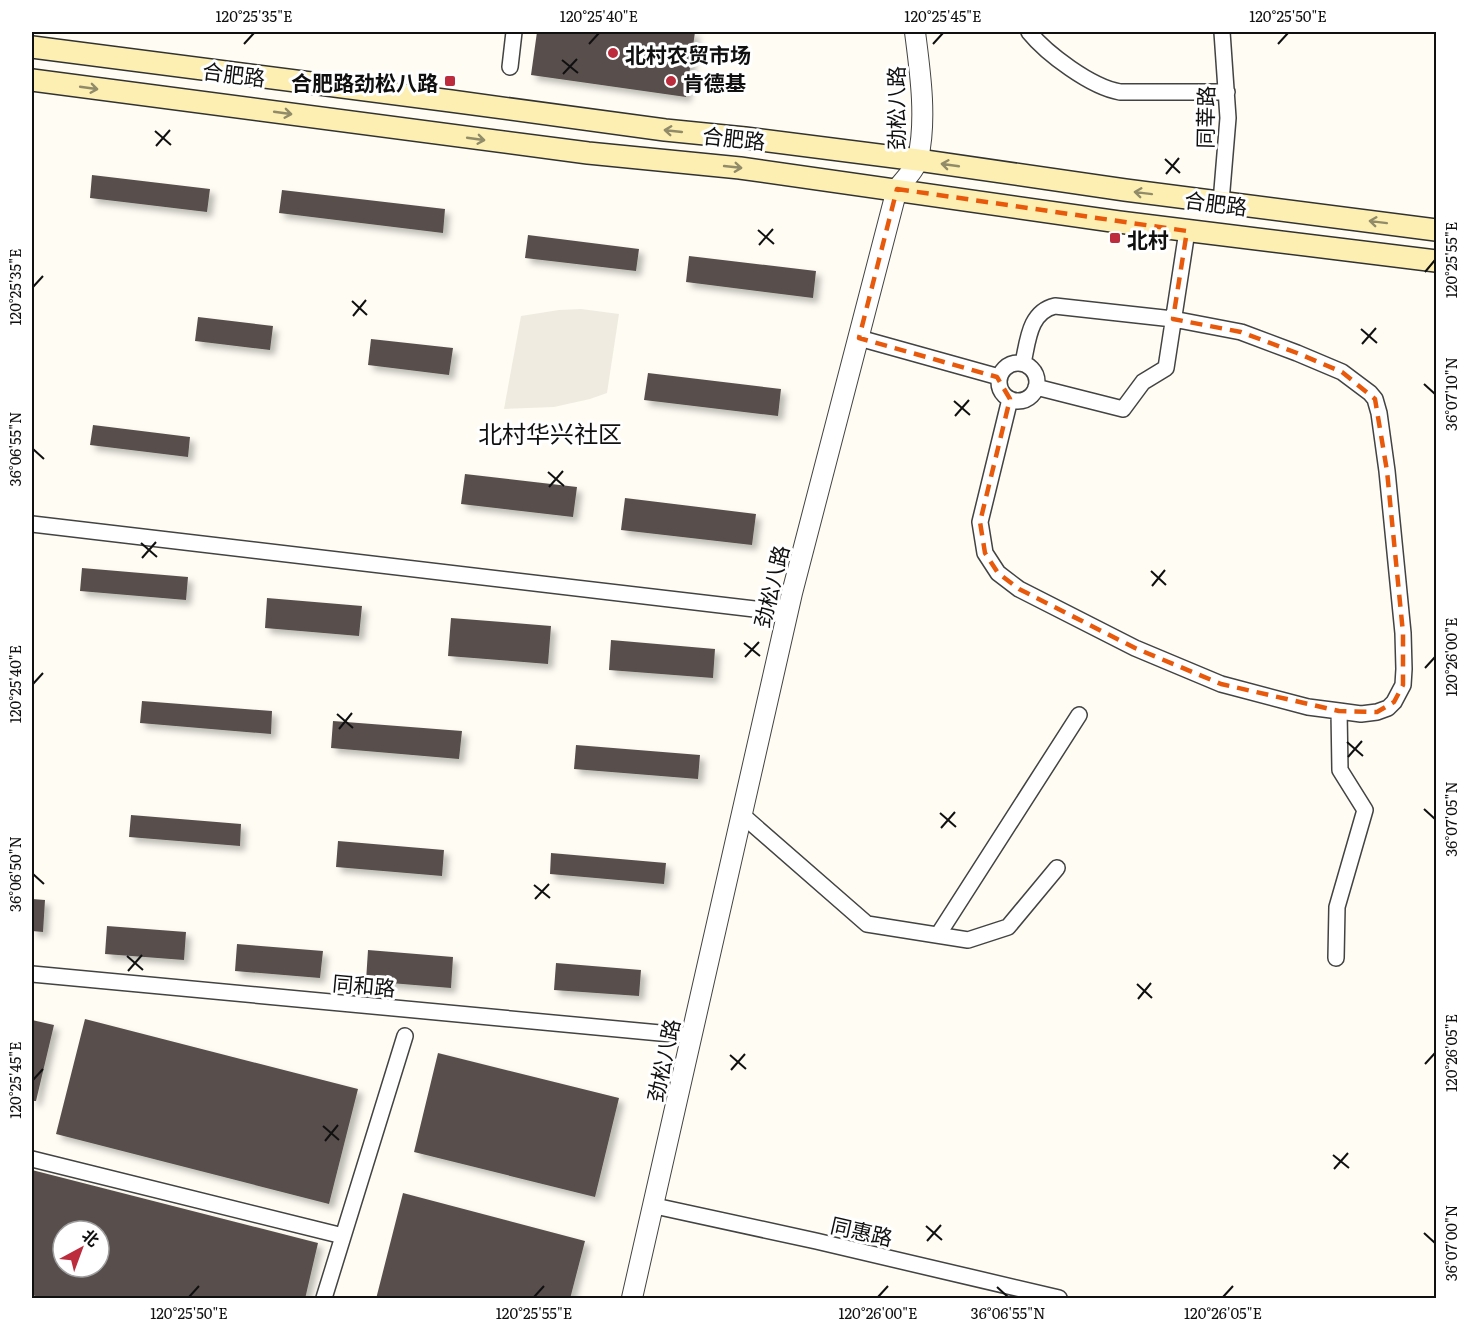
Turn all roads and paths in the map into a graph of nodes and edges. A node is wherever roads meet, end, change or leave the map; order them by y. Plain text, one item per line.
1 (514, 32) edge
2 (915, 32) edge
3 (1029, 32) edge
4 (1222, 32) edge
5 (32, 47) edge
6 (510, 67) dead end
7 (32, 80) edge
8 (1227, 92) junction
9 (918, 160) junction
10 (897, 189) junction
11 (1221, 202) junction
12 (1437, 230) edge
13 (1187, 231) junction
14 (1437, 261) edge
15 (1173, 320) junction
16 (859, 338) junction
17 (1023, 363) junction
18 (999, 377) junction
19 (1036, 387) junction
20 (1010, 399) junction
21 (32, 524) edge
22 (788, 613) junction
23 (1340, 711) junction
24 (1079, 715) dead end
25 (741, 814) junction
26 (1057, 868) dead end
27 (938, 935) junction
28 (1336, 958) dead end
29 (32, 974) edge
30 (405, 1036) dead end
31 (692, 1036) junction
32 (32, 1159) edge
33 (655, 1206) junction
34 (343, 1236) junction
35 (324, 1299) edge
36 (633, 1299) edge
37 (1059, 1299) edge

1 - 6 street
2 - 9 street, 劲松八路
3 - 8 street
4 - 8 street, 同莘路
9 -> 5 main road, 合肥路
7 -> 10 main road, 合肥路
8 - 11 street, 同莘路
9 - 10 street, 劲松八路
11 -> 9 main road, 合肥路
10 - 13 main road, 合肥路
10 - 16 street, 劲松八路
12 -> 11 main road, 合肥路
13 - 14 main road, 合肥路
13 - 15 street
15 - 17 street
15 - 19 street
15 - 23 street
16 - 18 street
16 - 22 street, 劲松八路
17 - 18 street
17 - 19 street
18 - 20 street
19 - 20 street
20 - 23 street
21 - 22 street
22 - 25 street, 劲松八路
23 - 28 street
24 - 27 street
25 - 27 street
25 - 31 street, 劲松八路
26 - 27 street
29 - 31 street, 同和路
30 - 34 street
31 - 33 street, 劲松八路
32 - 34 street
33 - 36 street, 劲松八路
33 - 37 street, 同惠路
34 - 35 street

